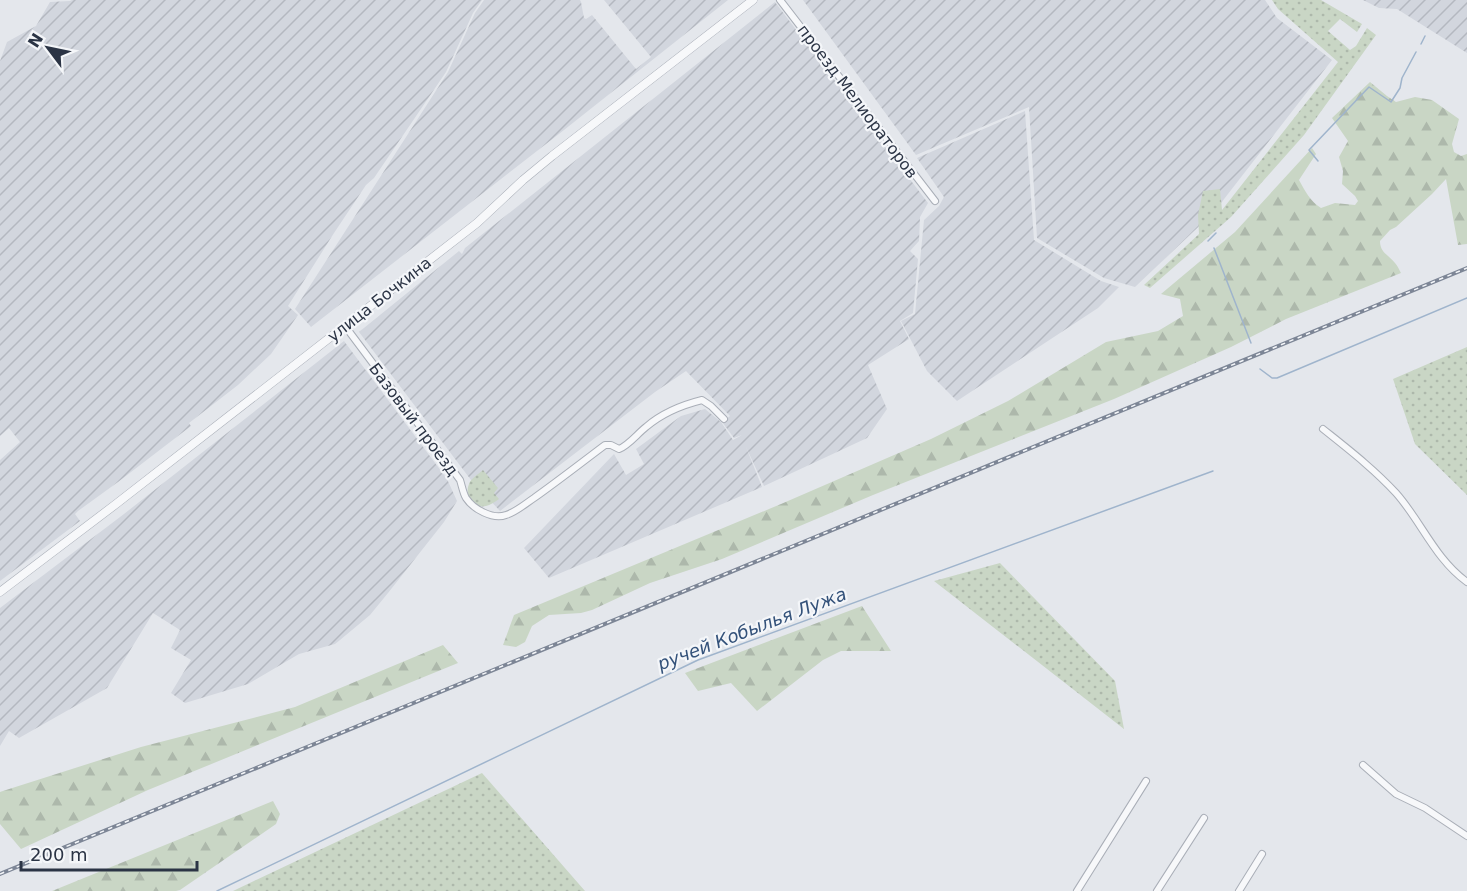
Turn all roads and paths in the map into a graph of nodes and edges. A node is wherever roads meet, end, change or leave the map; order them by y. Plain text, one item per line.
1 (753, 0) edge
2 (780, 0) edge
3 (935, 201) dead end
4 (345, 327) junction
5 (724, 419) dead end
6 (1323, 429) dead end
7 (1467, 582) edge
8 (0, 592) edge
9 (1363, 765) dead end
10 (1146, 781) dead end
11 (1204, 818) dead end
12 (1467, 836) edge
13 (1262, 854) dead end
14 (1077, 891) edge
15 (1157, 891) edge
16 (1239, 891) edge

1 - 4 street, улица Бочкина
2 - 3 street, проезд Мелиораторов
4 - 5 street, Базовый проезд
4 - 8 street, улица Бочкина
6 - 7 street
9 - 12 street
10 - 14 street
11 - 15 street
13 - 16 street

